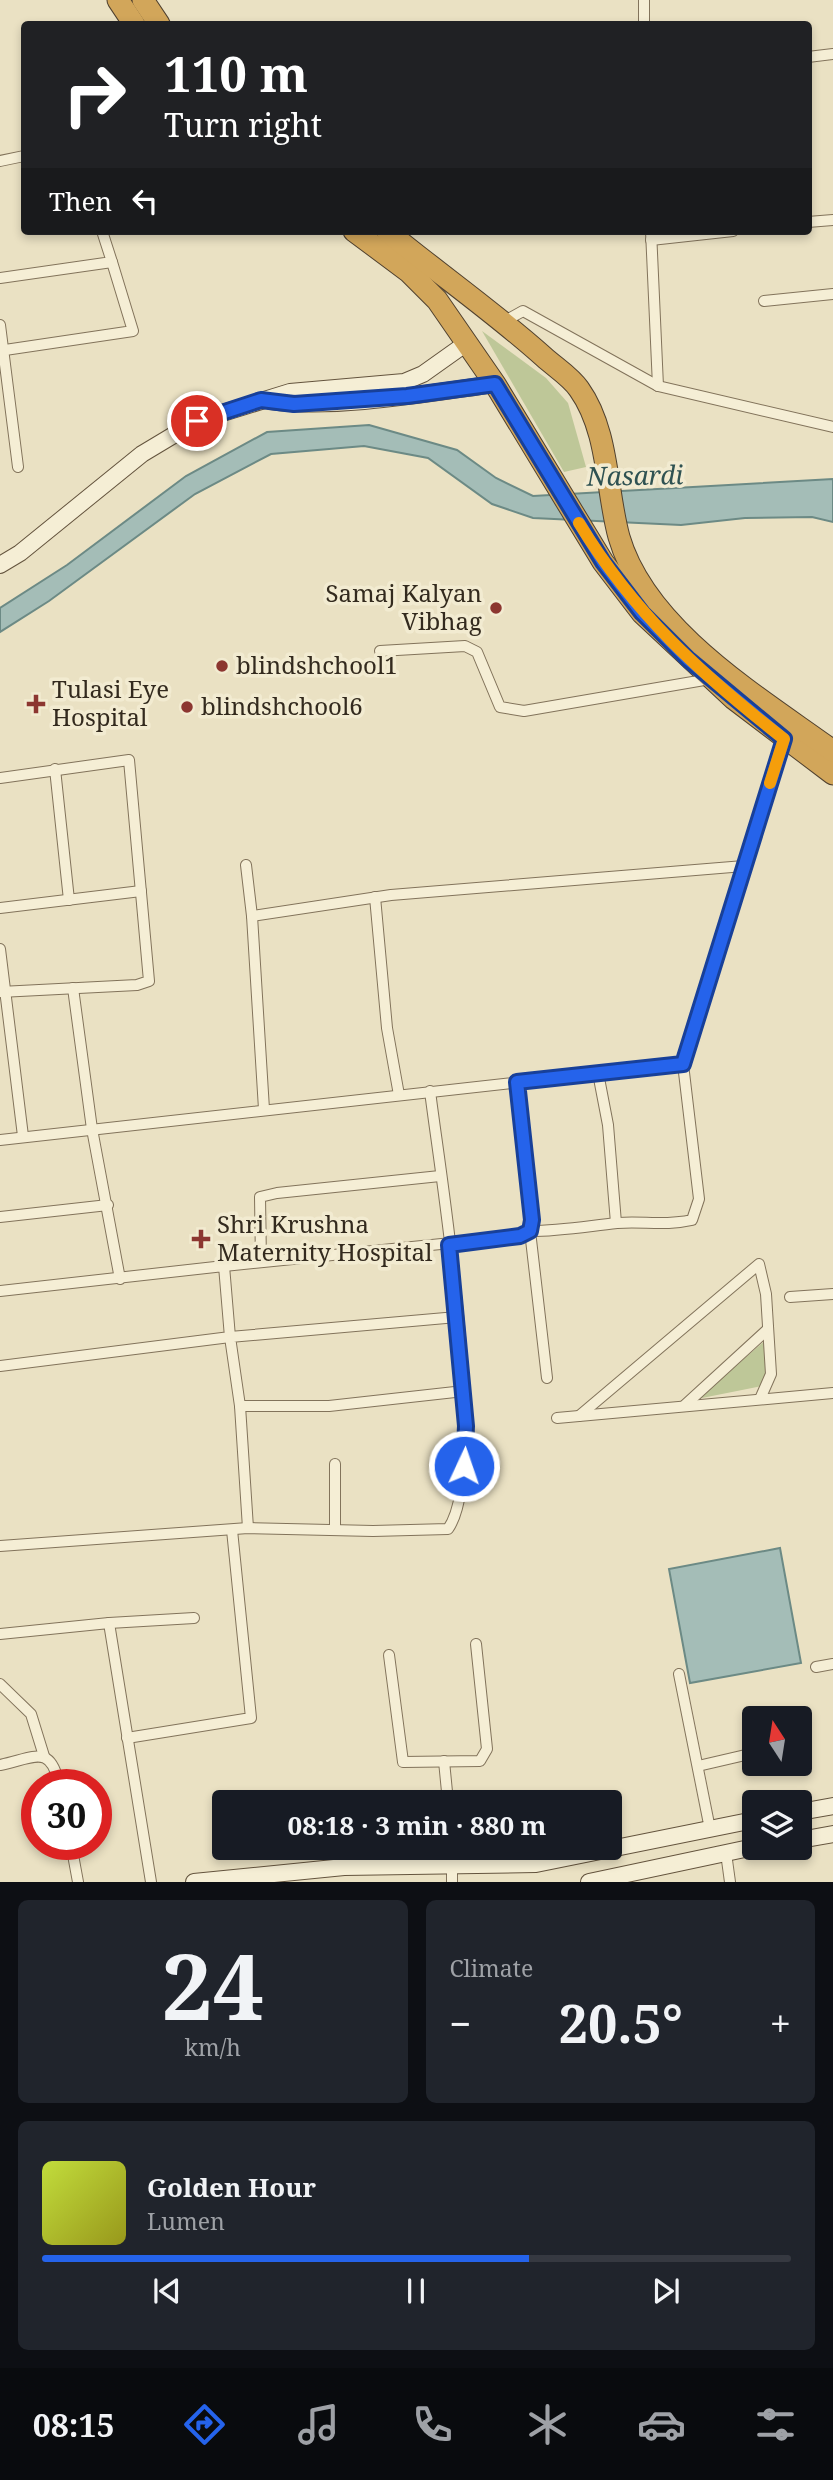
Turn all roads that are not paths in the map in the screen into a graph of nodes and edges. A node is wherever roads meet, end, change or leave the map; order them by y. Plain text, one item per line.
1 (118, 0) edge
2 (143, 0) edge
3 (645, 0) edge
4 (132, 21) edge
5 (157, 21) edge
6 (644, 21) edge
7 (833, 54) edge
8 (812, 57) edge
9 (21, 157) edge
10 (0, 161) edge
11 (833, 220) edge
12 (812, 222) edge
13 (103, 235) edge
14 (359, 235) edge
15 (392, 235) edge
16 (651, 236) edge
17 (112, 262) junction
18 (0, 278) edge
19 (833, 294) edge
20 (764, 301) dead end
21 (503, 322) junction
22 (0, 325) edge
23 (468, 342) junction
24 (5, 350) junction
25 (495, 384) junction
26 (658, 386) junction
27 (261, 400) junction
28 (833, 427) edge
29 (18, 467) dead end
30 (0, 565) edge
31 (380, 651) dead end
32 (710, 679) junction
33 (788, 730) junction
34 (833, 751) edge
35 (55, 769) junction
36 (833, 774) edge
37 (0, 778) edge
38 (246, 865) dead end
39 (744, 866) junction
40 (141, 891) junction
41 (375, 897) junction
42 (69, 900) junction
43 (0, 908) edge
44 (252, 916) junction
45 (0, 949) edge
46 (73, 988) junction
47 (2, 992) edge
48 (683, 1064) junction
49 (13, 1067) junction
50 (0, 1069) edge
51 (598, 1073) junction
52 (517, 1082) junction
53 (430, 1091) junction
54 (399, 1095) junction
55 (264, 1109) junction
56 (92, 1129) junction
57 (23, 1136) junction
58 (0, 1140) edge
59 (440, 1176) junction
60 (108, 1205) junction
61 (0, 1217) edge
62 (616, 1223) junction
63 (530, 1231) junction
64 (449, 1245) junction
65 (261, 1262) junction
66 (224, 1266) junction
67 (120, 1279) junction
68 (0, 1291) edge
69 (833, 1294) edge
70 (790, 1297) dead end
71 (457, 1317) junction
72 (768, 1329) junction
73 (230, 1337) junction
74 (0, 1366) edge
75 (547, 1378) dead end
76 (464, 1391) junction
77 (833, 1393) edge
78 (760, 1399) junction
79 (240, 1406) junction
80 (685, 1406) junction
81 (579, 1416) junction
82 (557, 1418) dead end
83 (335, 1464) dead end
84 (248, 1528) junction
85 (232, 1530) junction
86 (335, 1530) junction
87 (0, 1546) edge
88 (194, 1618) dead end
89 (110, 1623) junction
90 (0, 1634) edge
91 (476, 1644) dead end
92 (390, 1655) dead end
93 (833, 1664) edge
94 (816, 1667) dead end
95 (679, 1674) dead end
96 (0, 1684) edge
97 (127, 1738) junction
98 (44, 1756) junction
99 (742, 1756) edge
100 (444, 1761) junction
101 (0, 1765) edge
102 (698, 1766) junction
103 (56, 1769) edge
104 (447, 1790) edge
105 (833, 1807) edge
106 (812, 1810) edge
107 (742, 1822) edge
108 (710, 1829) junction
109 (833, 1834) edge
110 (812, 1838) edge
111 (622, 1847) edge
112 (742, 1850) edge
113 (726, 1853) junction
114 (74, 1860) edge
115 (414, 1860) edge
116 (453, 1860) edge
117 (494, 1860) edge
118 (556, 1860) edge
119 (78, 1881) edge
120 (151, 1881) edge
121 (194, 1881) edge
122 (452, 1881) edge
123 (589, 1881) edge
124 (730, 1881) edge

1 - 4 highway
2 - 5 highway
3 - 6 street
7 - 8 street
9 - 10 street
11 - 12 street
13 - 17 street
14 - 23 highway
15 - 21 highway
16 - 26 street
17 - 18 street
17 - 24 street
19 - 20 street
21 - 26 street
21 - 33 highway
22 - 24 street
23 - 25 highway
23 - 27 street
24 - 29 street
25 - 27 street
25 - 32 highway
26 - 28 street
27 - 30 street
31 - 32 street
32 - 33 highway
33 - 34 highway
33 - 36 highway
33 - 39 street
35 - 37 street
35 - 40 street
35 - 42 street
38 - 44 street
39 - 41 street
39 - 48 street
40 - 42 street
40 - 46 street
41 - 44 street
41 - 54 street
42 - 43 street
44 - 55 street
45 - 47 street
46 - 47 street
46 - 56 street
47 - 49 street
48 - 51 street
48 - 62 street
49 - 50 street
49 - 57 street
51 - 52 street
51 - 62 street
52 - 53 street
52 - 63 street
53 - 54 street
53 - 59 street
54 - 55 street
55 - 56 street
56 - 57 street
56 - 60 street
57 - 58 street
59 - 64 street
59 - 65 street
60 - 61 street
60 - 67 street
62 - 63 street
63 - 64 street
63 - 75 street
64 - 65 street
64 - 71 street
65 - 66 street
66 - 67 street
66 - 73 street
67 - 68 street
69 - 70 street
71 - 73 street
71 - 76 street
72 - 78 street
72 - 80 street
72 - 81 street
73 - 74 street
73 - 79 street
76 - 79 street
76 - 86 street
77 - 78 street
78 - 80 street
79 - 84 street
80 - 81 street
81 - 82 street
83 - 86 street
84 - 85 street
84 - 86 street
85 - 87 street
85 - 97 street
88 - 89 street
89 - 90 street
89 - 97 street
91 - 100 street
92 - 100 street
93 - 94 street
95 - 102 street
96 - 98 street
97 - 120 street
98 - 101 street
98 - 103 street
99 - 102 street
100 - 104 street
102 - 108 street
105 - 106 street
107 - 108 street
108 - 111 street
109 - 110 street
112 - 113 street
113 - 123 street
113 - 124 street
114 - 119 street
115 - 121 street
116 - 122 street
117 - 118 street

